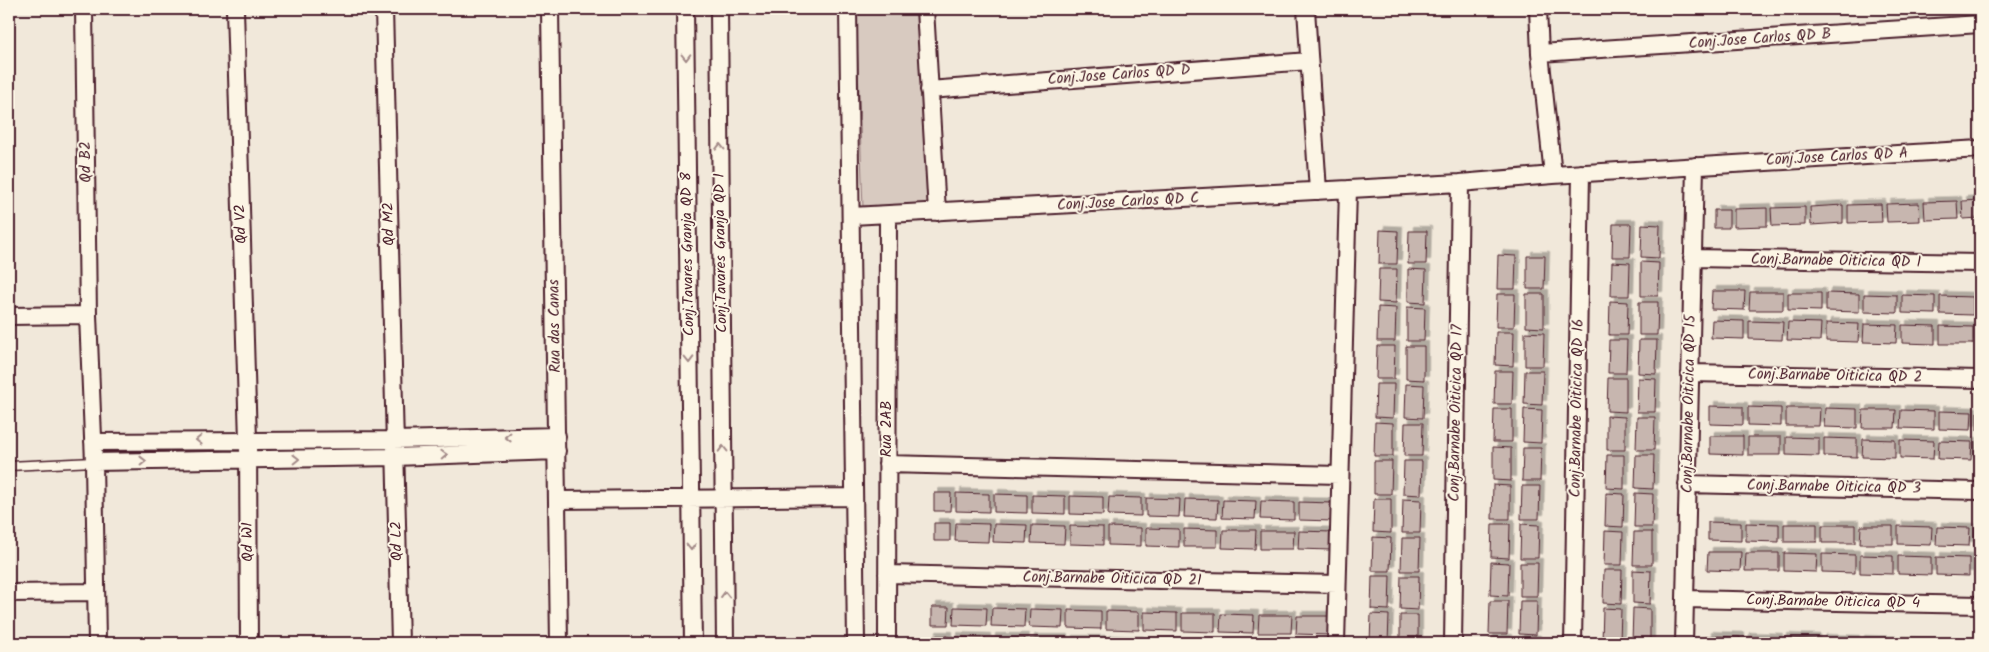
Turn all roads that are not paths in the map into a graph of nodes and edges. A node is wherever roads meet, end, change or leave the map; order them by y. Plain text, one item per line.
1 (84, 9) edge
2 (234, 9) edge
3 (384, 9) edge
4 (550, 9) edge
5 (685, 9) edge
6 (719, 9) edge
7 (848, 9) edge
8 (925, 9) edge
9 (1306, 9) edge
10 (1538, 9) edge
11 (1980, 24) edge
12 (1540, 53) junction
13 (1309, 61) junction
14 (929, 90) junction
15 (1980, 149) edge
16 (1695, 166) junction
17 (1581, 173) junction
18 (1553, 175) junction
19 (1460, 183) junction
20 (1348, 189) junction
21 (1318, 191) junction
22 (938, 212) junction
23 (888, 215) junction
24 (852, 216) junction
25 (1692, 258) junction
26 (1980, 264) edge
27 (88, 315) junction
28 (9, 316) edge
29 (1690, 372) junction
30 (1980, 379) edge
31 (248, 440) junction
32 (394, 440) junction
33 (93, 442) junction
34 (557, 444) junction
35 (395, 456) junction
36 (247, 460) junction
37 (94, 462) junction
38 (887, 464) junction
39 (9, 466) edge
40 (1339, 475) junction
41 (1687, 484) junction
42 (1980, 491) edge
43 (854, 497) junction
44 (690, 498) junction
45 (724, 498) junction
46 (558, 500) junction
47 (887, 574) junction
48 (1337, 584) junction
49 (96, 592) junction
50 (9, 593) edge
51 (1685, 599) junction
52 (1980, 605) edge
53 (97, 643) edge
54 (250, 643) edge
55 (400, 643) edge
56 (559, 643) edge
57 (693, 643) edge
58 (725, 643) edge
59 (856, 643) edge
60 (887, 643) edge
61 (1336, 643) edge
62 (1452, 643) edge
63 (1572, 643) edge
64 (1684, 643) edge

1 - 27 street, Qd B2
2 - 31 street, Qd V2
3 - 32 street, Qd M2
4 - 34 street, Rua das Canas
5 -> 44 street, Conj.Tavares Granja QD 8
45 -> 6 street, Conj.Tavares Granja QD 1
7 - 24 street
8 - 14 street
9 - 13 street
10 - 12 street
11 - 12 street, Conj.Jose Carlos QD B
12 - 18 street
13 - 14 street, Conj.Jose Carlos QD D
13 - 21 street
14 - 22 street
15 - 16 street, Conj.Jose Carlos QD A
16 - 17 street, Conj.Jose Carlos QD A
16 - 25 street, Conj.Barnabe Oiticica QD 15
17 - 18 street, Conj.Jose Carlos QD A
17 - 63 street, Conj.Barnabe Oiticica QD 16
18 - 19 street, Conj.Jose Carlos QD C
19 - 20 street, Conj.Jose Carlos QD C
19 - 62 street, Conj.Barnabe Oiticica QD 17
20 - 21 street, Conj.Jose Carlos QD C
20 - 40 street
21 - 22 street, Conj.Jose Carlos QD C
22 - 23 street, Conj.Jose Carlos QD C
23 - 24 street, Conj.Jose Carlos QD C
23 - 38 street, Rua 2AB
24 - 43 street
25 - 26 street, Conj.Barnabe Oiticica QD 1
25 - 29 street, Conj.Barnabe Oiticica QD 15
27 - 28 street
27 - 33 street, Qd B2
29 - 30 street, Conj.Barnabe Oiticica QD 2
29 - 41 street, Conj.Barnabe Oiticica QD 15
31 - 32 street
31 -> 33 street
31 - 36 street, Qd W1
34 -> 32 street
32 - 35 street, Qd L2
33 - 37 street, Qd B2
35 -> 34 street
34 - 46 street, Rua das Canas
36 -> 35 street
35 - 55 street, Qd L2
37 -> 36 street
36 - 54 street, Qd W1
37 - 39 lane
37 - 49 street, Qd B2
38 - 40 street
38 - 47 street, Rua 2AB
40 - 48 street
41 - 42 street, Conj.Barnabe Oiticica QD 3
41 - 51 street, Conj.Barnabe Oiticica QD 15
43 - 45 street
43 - 59 street
44 - 45 street
44 - 46 street
44 -> 57 street, Conj.Tavares Granja QD 8
58 -> 45 street, Conj.Tavares Granja QD 1
46 - 56 street, Rua das Canas
47 - 48 street, Conj.Barnabe Oiticica QD 21
47 - 60 street, Rua 2AB
48 - 61 street
49 - 50 street
49 - 53 street, Qd B2
51 - 52 street, Conj.Barnabe Oiticica QD 4
51 - 64 street, Conj.Barnabe Oiticica QD 15

